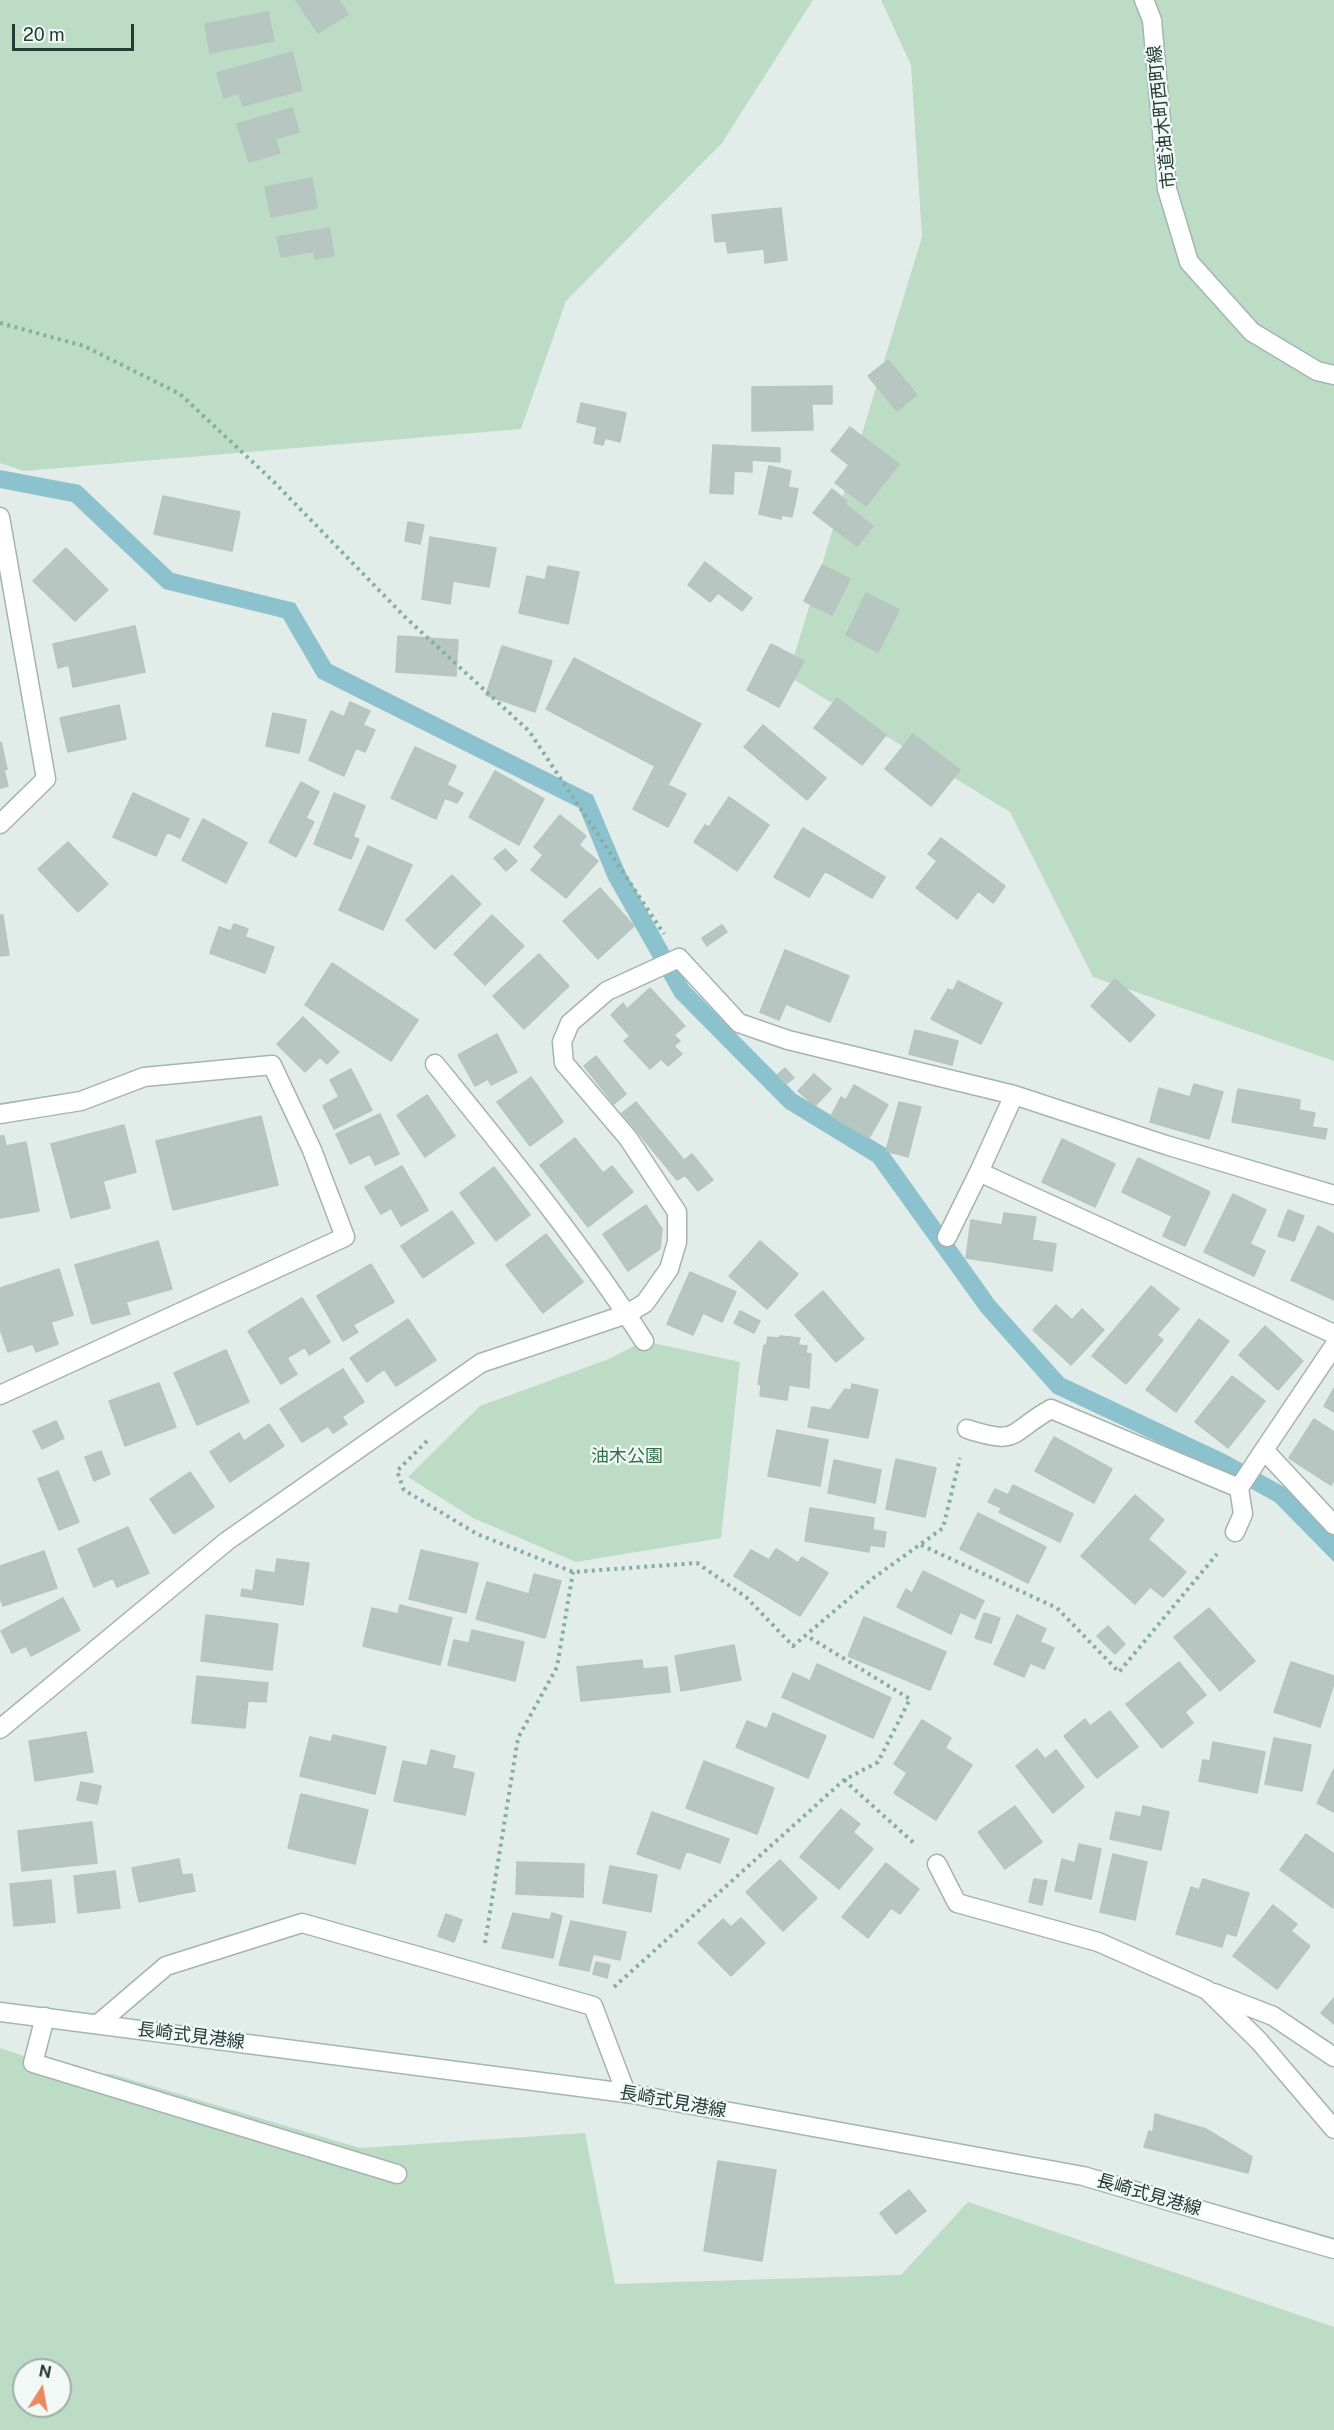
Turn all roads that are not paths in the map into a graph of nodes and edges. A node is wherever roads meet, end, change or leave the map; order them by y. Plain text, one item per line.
1 (1144, 0) edge
2 (1334, 375) edge
3 (0, 517) edge
4 (0, 824) edge
5 (435, 1064) dead end
6 (1014, 1095) junction
7 (0, 1114) edge
8 (979, 1172) junction
9 (1334, 1195) edge
10 (947, 1237) dead end
11 (627, 1314) junction
12 (1334, 1334) edge
13 (644, 1341) dead end
14 (1334, 1346) edge
15 (0, 1395) edge
16 (967, 1429) road end
17 (1264, 1450) junction
18 (1239, 1488) junction
19 (1334, 1524) edge
20 (1235, 1532) road end
21 (0, 1729) edge
22 (937, 1864) road end
23 (1207, 1990) junction
24 (0, 2012) edge
25 (45, 2017) junction
26 (98, 2024) junction
27 (1334, 2057) edge
28 (626, 2093) junction
29 (1334, 2129) edge
30 (397, 2174) dead end
31 (1334, 2249) edge

1 - 2 street, 市道油木町西町線
3 - 4 street
5 - 11 street
6 - 8 street
6 - 9 street
6 - 11 street
7 - 15 street
8 - 10 street
8 - 12 street
11 - 13 street
11 - 21 street
14 - 17 street
16 - 18 street
17 - 18 street
17 - 19 street
18 - 20 street
22 - 23 street
23 - 27 street
23 - 29 street
24 - 25 street, 長崎式見港線
25 - 26 street, 長崎式見港線
25 - 30 street
26 - 28 street, 長崎式見港線
26 - 28 street
28 - 31 street, 長崎式見港線

